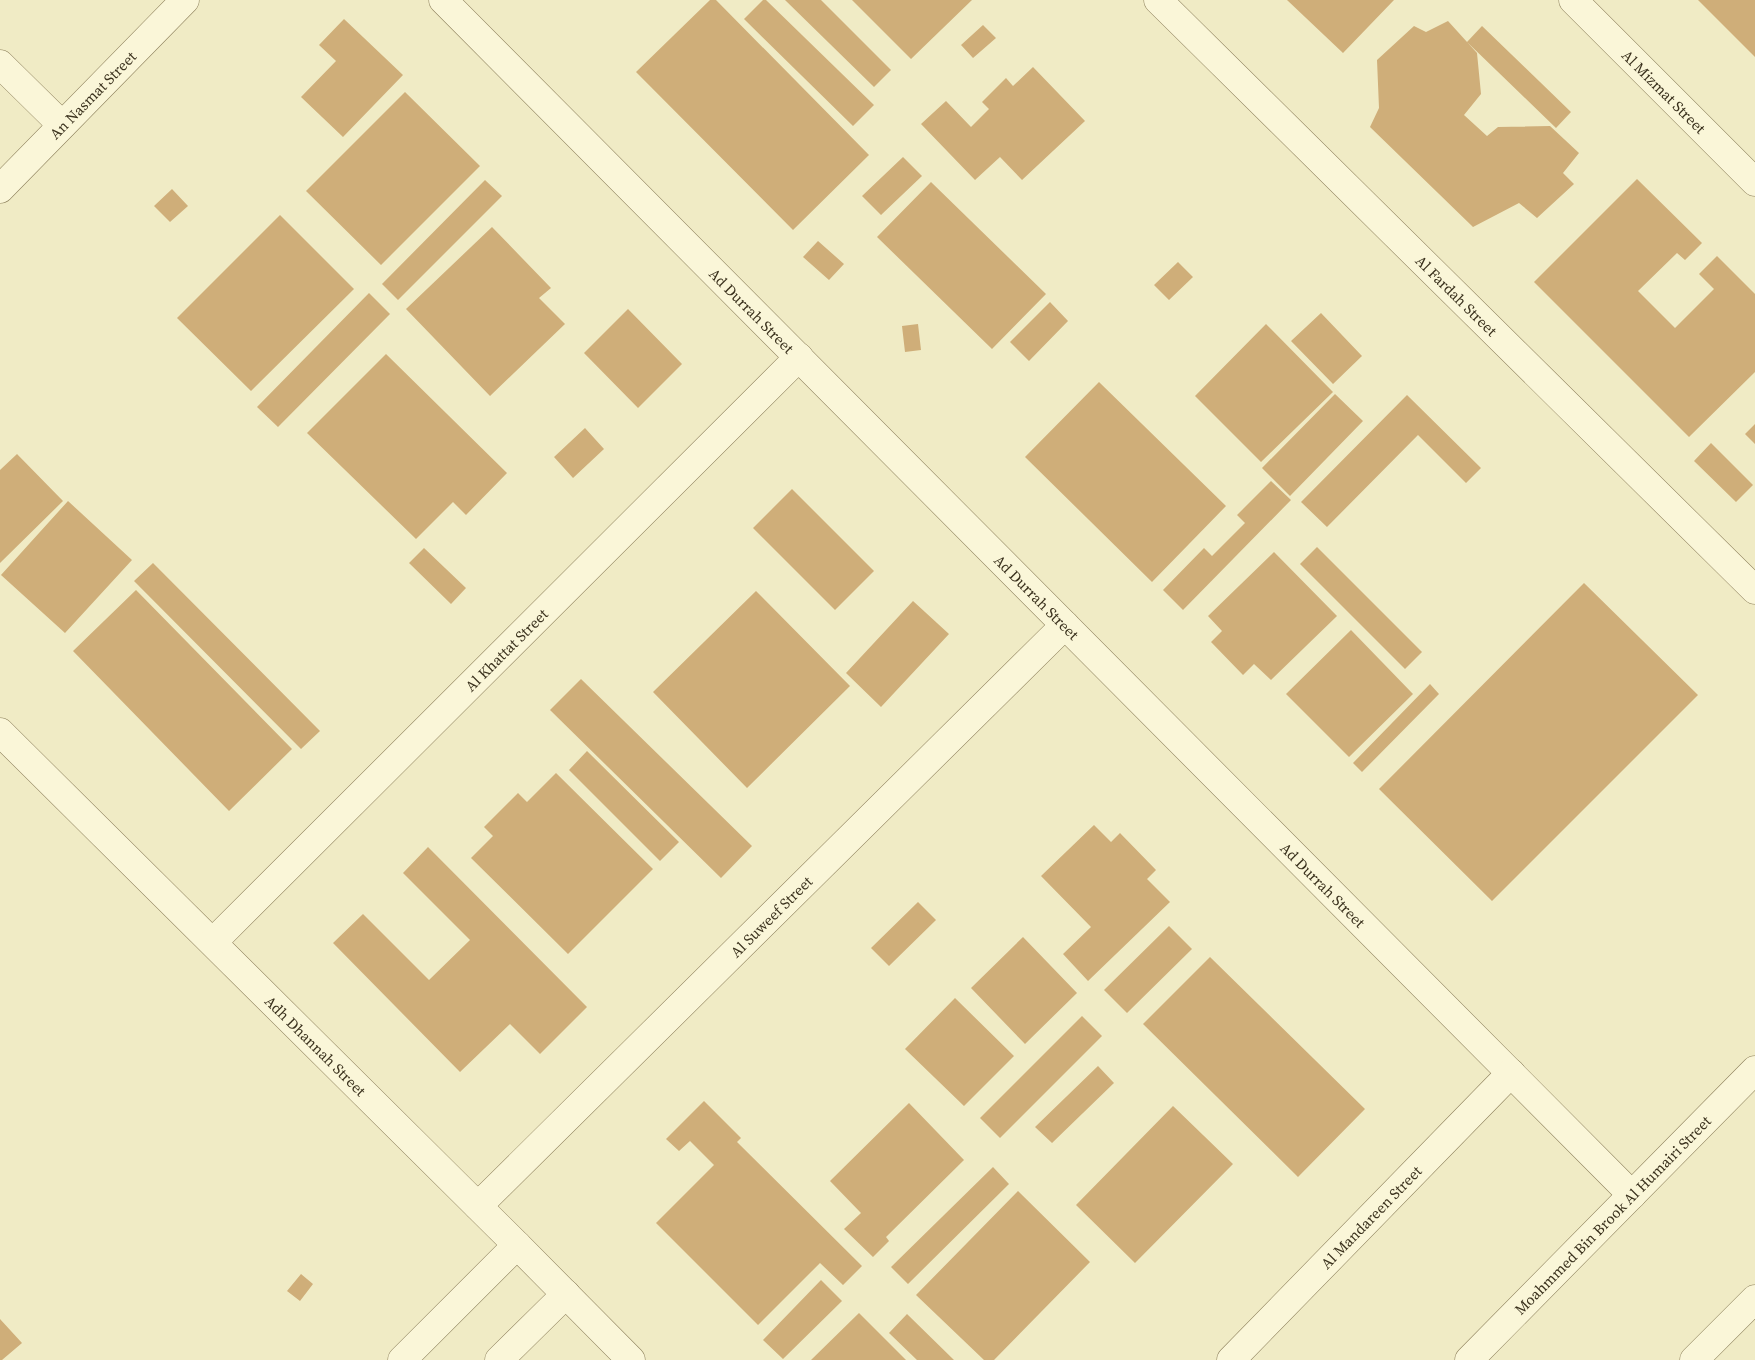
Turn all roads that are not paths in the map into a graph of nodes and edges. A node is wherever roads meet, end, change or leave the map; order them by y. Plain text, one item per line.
1 (185, 0) edge
2 (443, 0) edge
3 (1158, 0) edge
4 (1573, 0) edge
5 (0, 64) edge
6 (62, 125) junction
7 (1755, 182) edge
8 (0, 189) edge
9 (799, 357) junction
10 (1755, 590) edge
11 (1065, 625) junction
12 (0, 732) edge
13 (213, 942) junction
14 (1755, 1070) edge
15 (1511, 1073) junction
16 (1632, 1195) junction
17 (478, 1206) junction
18 (517, 1245) junction
19 (566, 1294) junction
20 (1755, 1298) edge
21 (402, 1360) edge
22 (499, 1360) edge
23 (631, 1360) edge
24 (1231, 1360) edge
25 (1469, 1360) edge
26 (1694, 1360) edge

1 - 6 street, An Nasmat Street
2 - 9 street, Ad Durrah Street
3 - 10 street, Al Fardah Street
4 - 7 street, Al Mizmat Street
5 - 6 street
6 - 8 street, An Nasmat Street
9 - 11 street, Ad Durrah Street
9 - 13 street, Al Khattat Street
11 - 15 street, Ad Durrah Street
11 - 17 street, Al Suweef Street
12 - 13 street, Adh Dhannah Street
13 - 17 street, Adh Dhannah Street
14 - 16 street, Moahmmed Bin Brook Al Humairi Street
15 - 16 street, Ad Durrah Street
15 - 24 street, Al Mandareen Street
16 - 25 street, Moahmmed Bin Brook Al Humairi Street
17 - 18 street, Adh Dhannah Street
18 - 19 street, Adh Dhannah Street
18 - 21 street
19 - 22 street
19 - 23 street, Adh Dhannah Street
20 - 26 street

